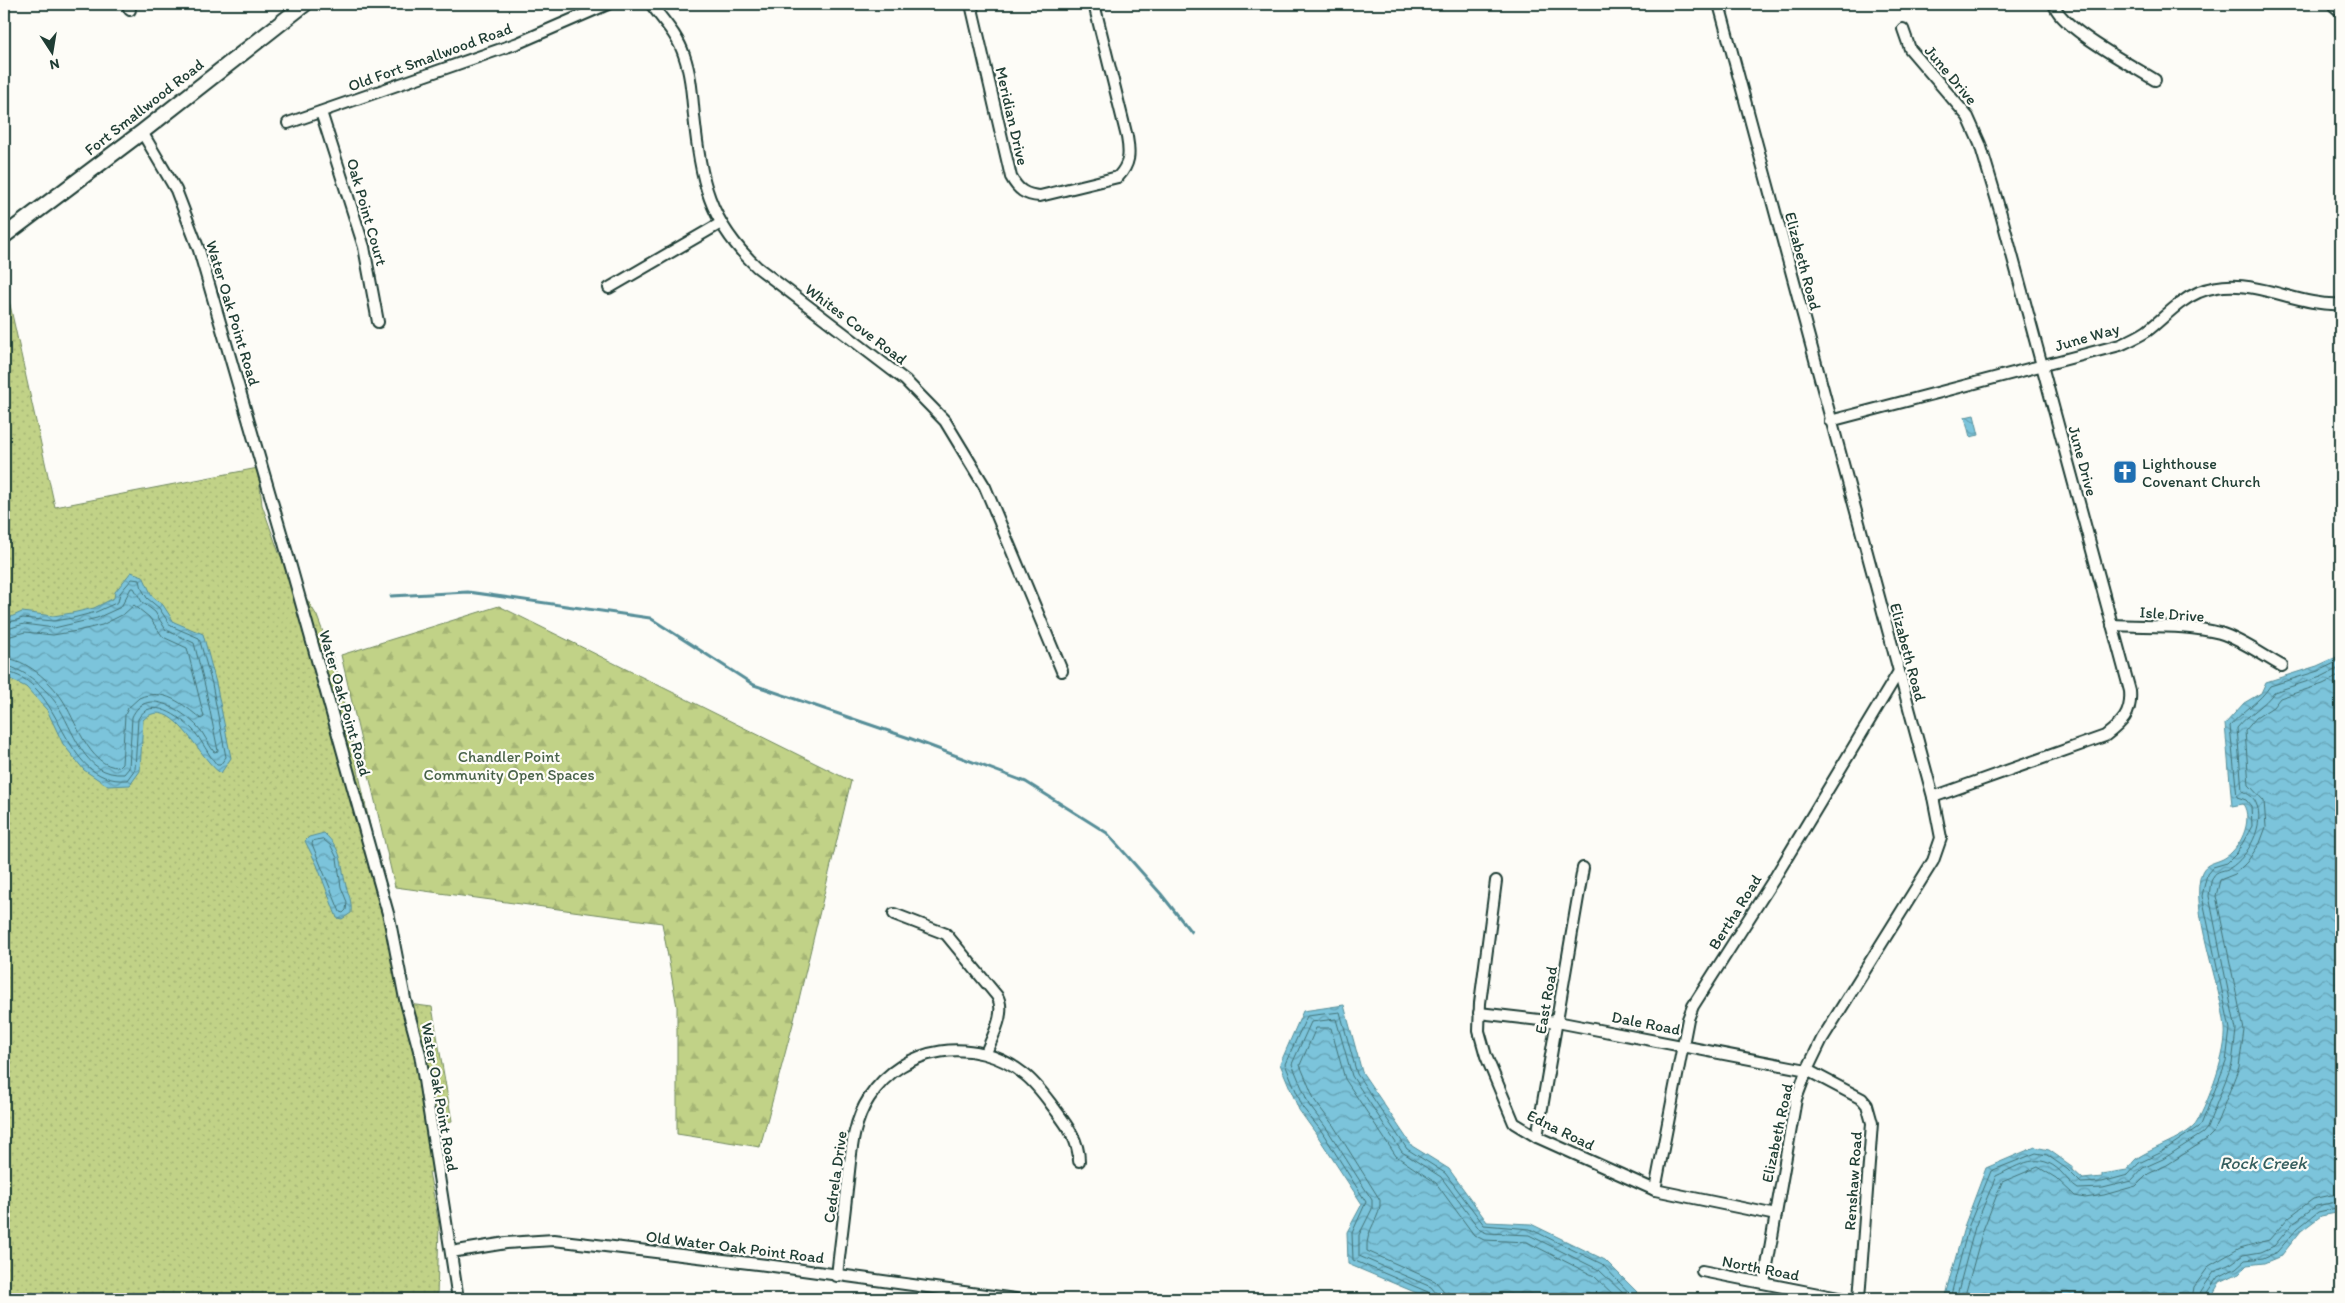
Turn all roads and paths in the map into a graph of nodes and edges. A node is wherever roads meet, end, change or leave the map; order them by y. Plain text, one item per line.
1 (305, 4) edge
2 (608, 4) edge
3 (651, 4) edge
4 (971, 4) edge
5 (1094, 4) edge
6 (1719, 4) edge
7 (2054, 4) edge
8 (2335, 4) edge
9 (2341, 9) edge
10 (1903, 29) dead end
11 (2155, 80) dead end
12 (321, 112) junction
13 (288, 122) dead end
14 (142, 132) junction
15 (721, 223) junction
16 (4, 236) edge
17 (609, 288) dead end
18 (2341, 304) edge
19 (378, 322) dead end
20 (2042, 365) junction
21 (1830, 421) junction
22 (2112, 625) junction
23 (2282, 666) dead end
24 (1062, 670) dead end
25 (1898, 673) junction
26 (1933, 797) junction
27 (1583, 868) dead end
28 (1496, 882) dead end
29 (894, 914) dead end
30 (1480, 1013) junction
31 (1557, 1022) junction
32 (1683, 1045) junction
33 (986, 1053) junction
34 (1807, 1070) junction
35 (1537, 1137) junction
36 (1078, 1162) dead end
37 (1655, 1190) junction
38 (1776, 1215) junction
39 (451, 1252) junction
40 (1702, 1271) dead end
41 (837, 1276) junction
42 (1764, 1283) junction
43 (458, 1299) edge
44 (1016, 1299) edge
45 (1844, 1299) edge
46 (1859, 1299) edge

1 - 14 main road, Fort Smallwood Road
2 - 12 street, Old Fort Smallwood Road
3 - 15 street, Whites Cove Road
4 - 5 street, Meridian Drive
6 - 21 street, Elizabeth Road
7 - 11 street
8 - 9 main road
10 - 20 street, June Drive
12 - 13 street, Old Fort Smallwood Road
12 - 19 street, Oak Point Court
14 - 16 main road, Fort Smallwood Road
14 - 39 street, Water Oak Point Road
15 - 17 street
15 - 24 street, Whites Cove Road
18 - 20 street, June Way
20 - 21 street, June Way
20 - 22 street, June Drive
21 - 25 street, Elizabeth Road
22 - 23 street, Isle Drive
22 - 26 street, June Drive
25 - 26 street, Elizabeth Road
25 - 32 street, Bertha Road
26 - 34 street, Elizabeth Road
27 - 31 street, East Road
28 - 30 street, Edna Road
29 - 33 street
30 - 31 street, Dale Road
30 - 35 street, Edna Road
31 - 32 street, Dale Road
31 - 35 street, East Road
32 - 34 street, Dale Road
32 - 37 street, Bertha Road
33 - 36 street, Cedrela Drive
33 - 41 street, Cedrela Drive
34 - 38 street, Elizabeth Road
34 - 46 street, Renshaw Road
35 - 37 street, Edna Road
37 - 38 street, Edna Road
38 - 42 street, Elizabeth Road
39 - 41 street, Old Water Oak Point Road
39 - 43 street, Water Oak Point Road
40 - 42 street, North Road
41 - 44 street, Old Water Oak Point Road
42 - 45 street, North Road

